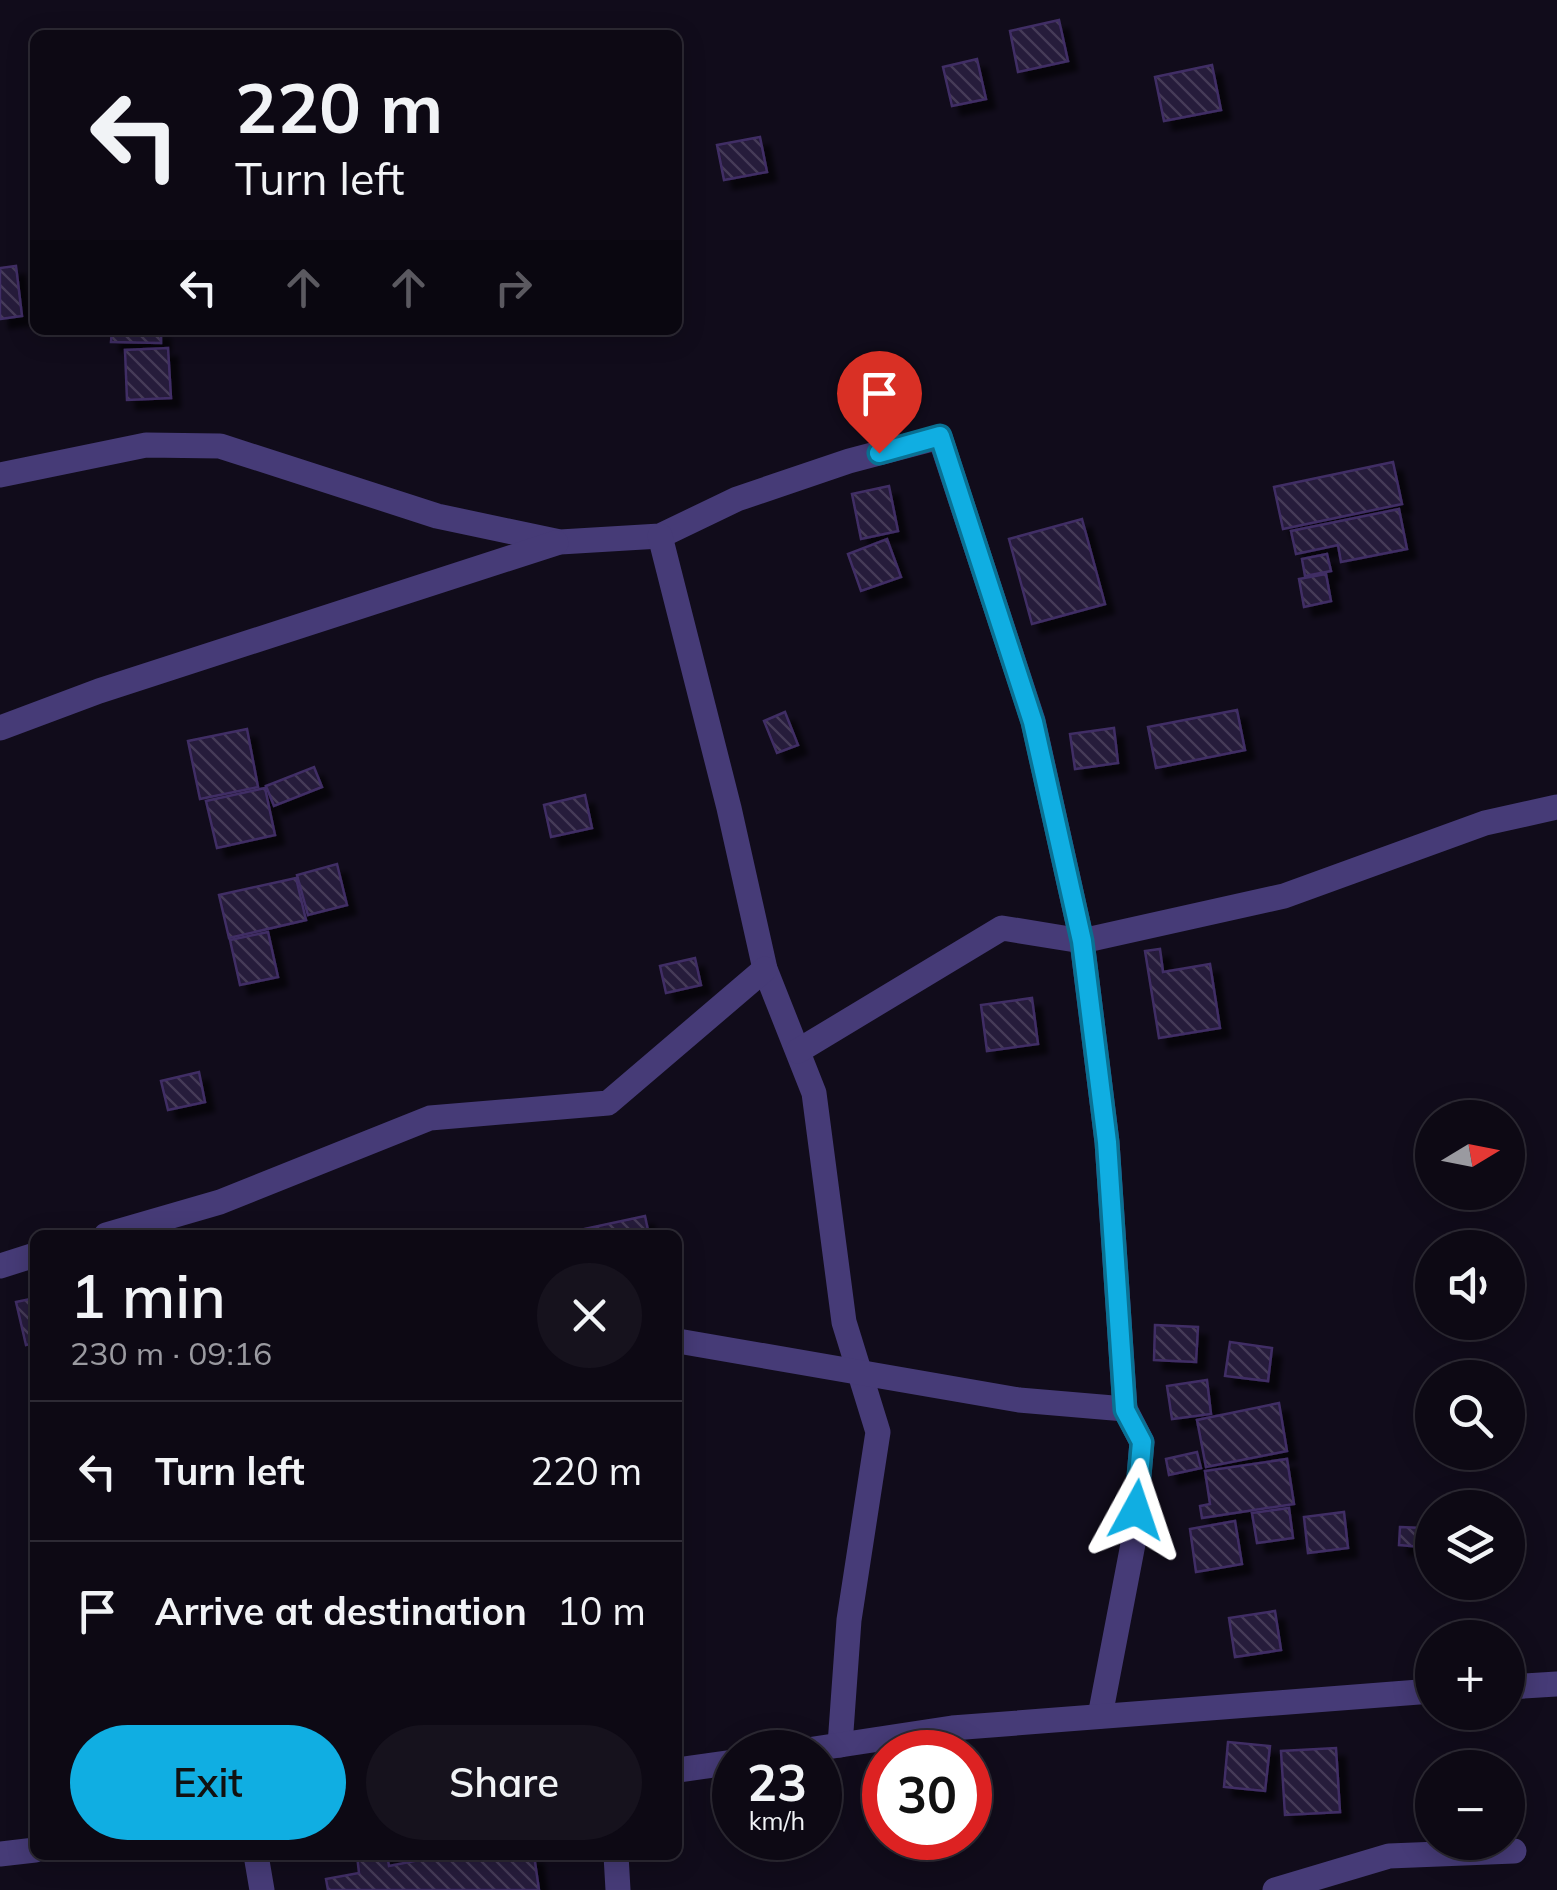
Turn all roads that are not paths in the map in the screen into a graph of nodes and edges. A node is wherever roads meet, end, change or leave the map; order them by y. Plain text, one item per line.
1 (0, 475) edge
2 (660, 536) junction
3 (560, 542) junction
4 (0, 728) edge
5 (1557, 807) edge
6 (1082, 941) junction
7 (765, 969) junction
8 (798, 1051) junction
9 (123, 1230) edge
10 (30, 1257) edge
11 (0, 1266) edge
12 (682, 1343) edge
13 (859, 1372) junction
14 (1125, 1410) junction
15 (1557, 1684) edge
16 (1525, 1686) edge
17 (1415, 1692) edge
18 (1100, 1716) junction
19 (841, 1730) edge
20 (842, 1745) edge
21 (712, 1765) edge
22 (682, 1769) edge
23 (30, 1851) edge
24 (0, 1854) edge
25 (1415, 1855) edge
26 (257, 1860) edge
27 (616, 1860) edge
28 (262, 1890) edge
29 (618, 1890) edge
30 (1275, 1890) edge

1 - 3 street
2 - 3 street
2 - 6 street
2 - 7 street
3 - 4 street
5 - 6 street
6 - 8 street
6 - 14 street
7 - 8 street
7 - 9 street
8 - 13 street
10 - 11 street
12 - 13 street
13 - 14 street
13 - 19 street
14 - 18 street
15 - 16 street
17 - 18 street
18 - 20 street
21 - 22 street
23 - 24 street
25 - 30 street
26 - 28 street
27 - 29 street

